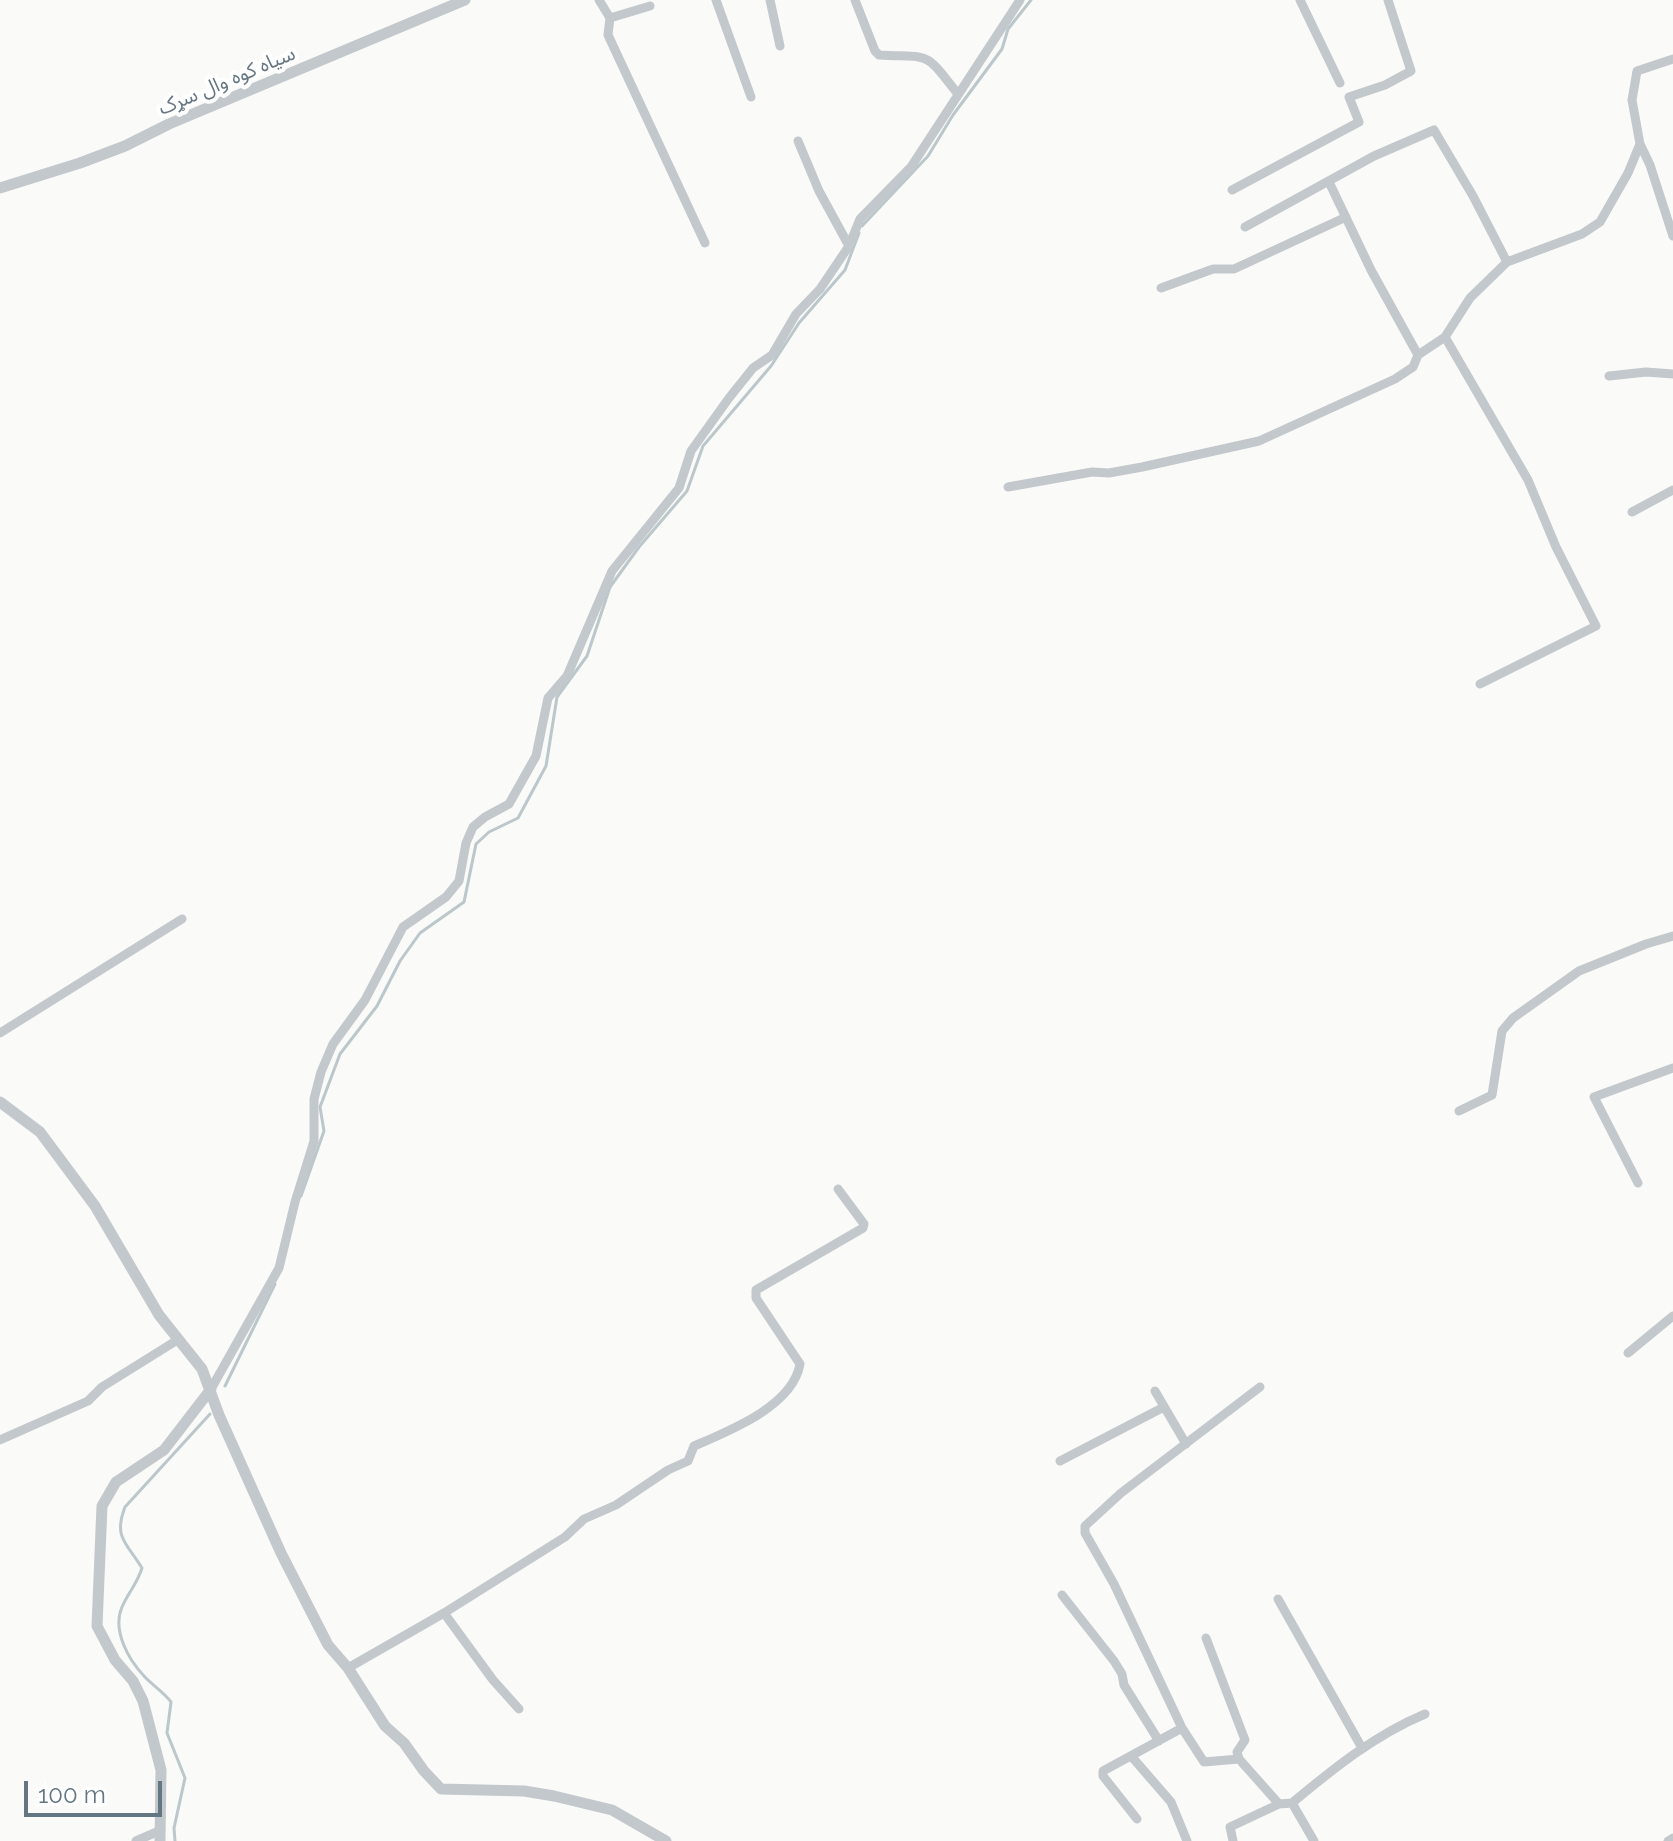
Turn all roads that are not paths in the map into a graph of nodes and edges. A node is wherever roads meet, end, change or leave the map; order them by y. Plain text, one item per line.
1 (465, 0) edge
2 (599, 0) edge
3 (716, 0) edge
4 (770, 0) edge
5 (855, 0) edge
6 (1020, 0) edge
7 (1300, 0) edge
8 (1388, 0) edge
9 (650, 6) dead end
10 (610, 18) junction
11 (780, 46) dead end
12 (1673, 59) edge
13 (1340, 83) dead end
14 (957, 93) junction
15 (751, 97) dead end
16 (798, 141) dead end
17 (1640, 144) junction
18 (1329, 182) junction
19 (0, 188) edge
20 (1232, 190) dead end
21 (1346, 217) junction
22 (1245, 227) dead end
23 (1673, 236) edge
24 (705, 243) dead end
25 (849, 246) junction
26 (1507, 262) junction
27 (1161, 288) dead end
28 (1445, 337) junction
29 (1418, 355) junction
30 (1673, 374) edge
31 (1609, 376) dead end
32 (1008, 487) dead end
33 (1673, 490) edge
34 (1632, 512) dead end
35 (1480, 684) dead end
36 (182, 919) dead end
37 (1673, 936) edge
38 (0, 1033) edge
39 (1673, 1068) edge
40 (0, 1102) edge
41 (1459, 1111) dead end
42 (1638, 1183) dead end
43 (838, 1189) dead end
44 (1673, 1316) edge
45 (179, 1339) junction
46 (1628, 1353) dead end
47 (1260, 1387) dead end
48 (211, 1389) junction
49 (1155, 1391) dead end
50 (1164, 1407) junction
51 (0, 1440) edge
52 (1186, 1444) junction
53 (1060, 1461) dead end
54 (1062, 1595) dead end
55 (1278, 1599) dead end
56 (444, 1613) junction
57 (1206, 1638) dead end
58 (348, 1668) junction
59 (519, 1709) dead end
60 (1425, 1714) dead end
61 (1182, 1728) junction
62 (1159, 1741) junction
63 (1362, 1748) junction
64 (1132, 1757) junction
65 (1239, 1759) junction
66 (1292, 1803) junction
67 (1279, 1804) junction
68 (1137, 1819) dead end
69 (160, 1836) edge
70 (1673, 1838) edge
71 (136, 1841) edge
72 (666, 1841) edge
73 (1187, 1841) edge
74 (1233, 1841) edge
75 (1314, 1841) edge
76 (1668, 1841) edge

1 - 19 street, سیاه کوه وال سړک
2 - 10 street
3 - 15 street
4 - 11 street
5 - 14 street
6 - 14 street
7 - 13 street
8 - 20 street
9 - 10 street
10 - 24 street
12 - 17 street
14 - 25 street
16 - 25 street
17 - 23 street
17 - 26 street
18 - 21 street
18 - 22 street
18 - 26 street
21 - 27 street
21 - 29 street
25 - 48 street
26 - 28 street
28 - 29 street
28 - 35 street
29 - 32 street
30 - 31 street
33 - 34 street
36 - 38 street
37 - 41 street
39 - 42 street
40 - 45 street
43 - 56 street
44 - 46 street
45 - 48 street
45 - 51 street
47 - 52 street
48 - 58 street
48 - 69 street
49 - 50 street
50 - 52 street
50 - 53 street
52 - 61 street
54 - 62 street
55 - 63 street
56 - 58 street
56 - 59 street
57 - 65 street
58 - 72 street
60 - 63 street
61 - 62 street
61 - 65 street
62 - 64 street
63 - 66 street
64 - 68 street
64 - 73 street
65 - 67 street
66 - 67 street
66 - 75 street
67 - 74 street
69 - 71 street
70 - 76 street

